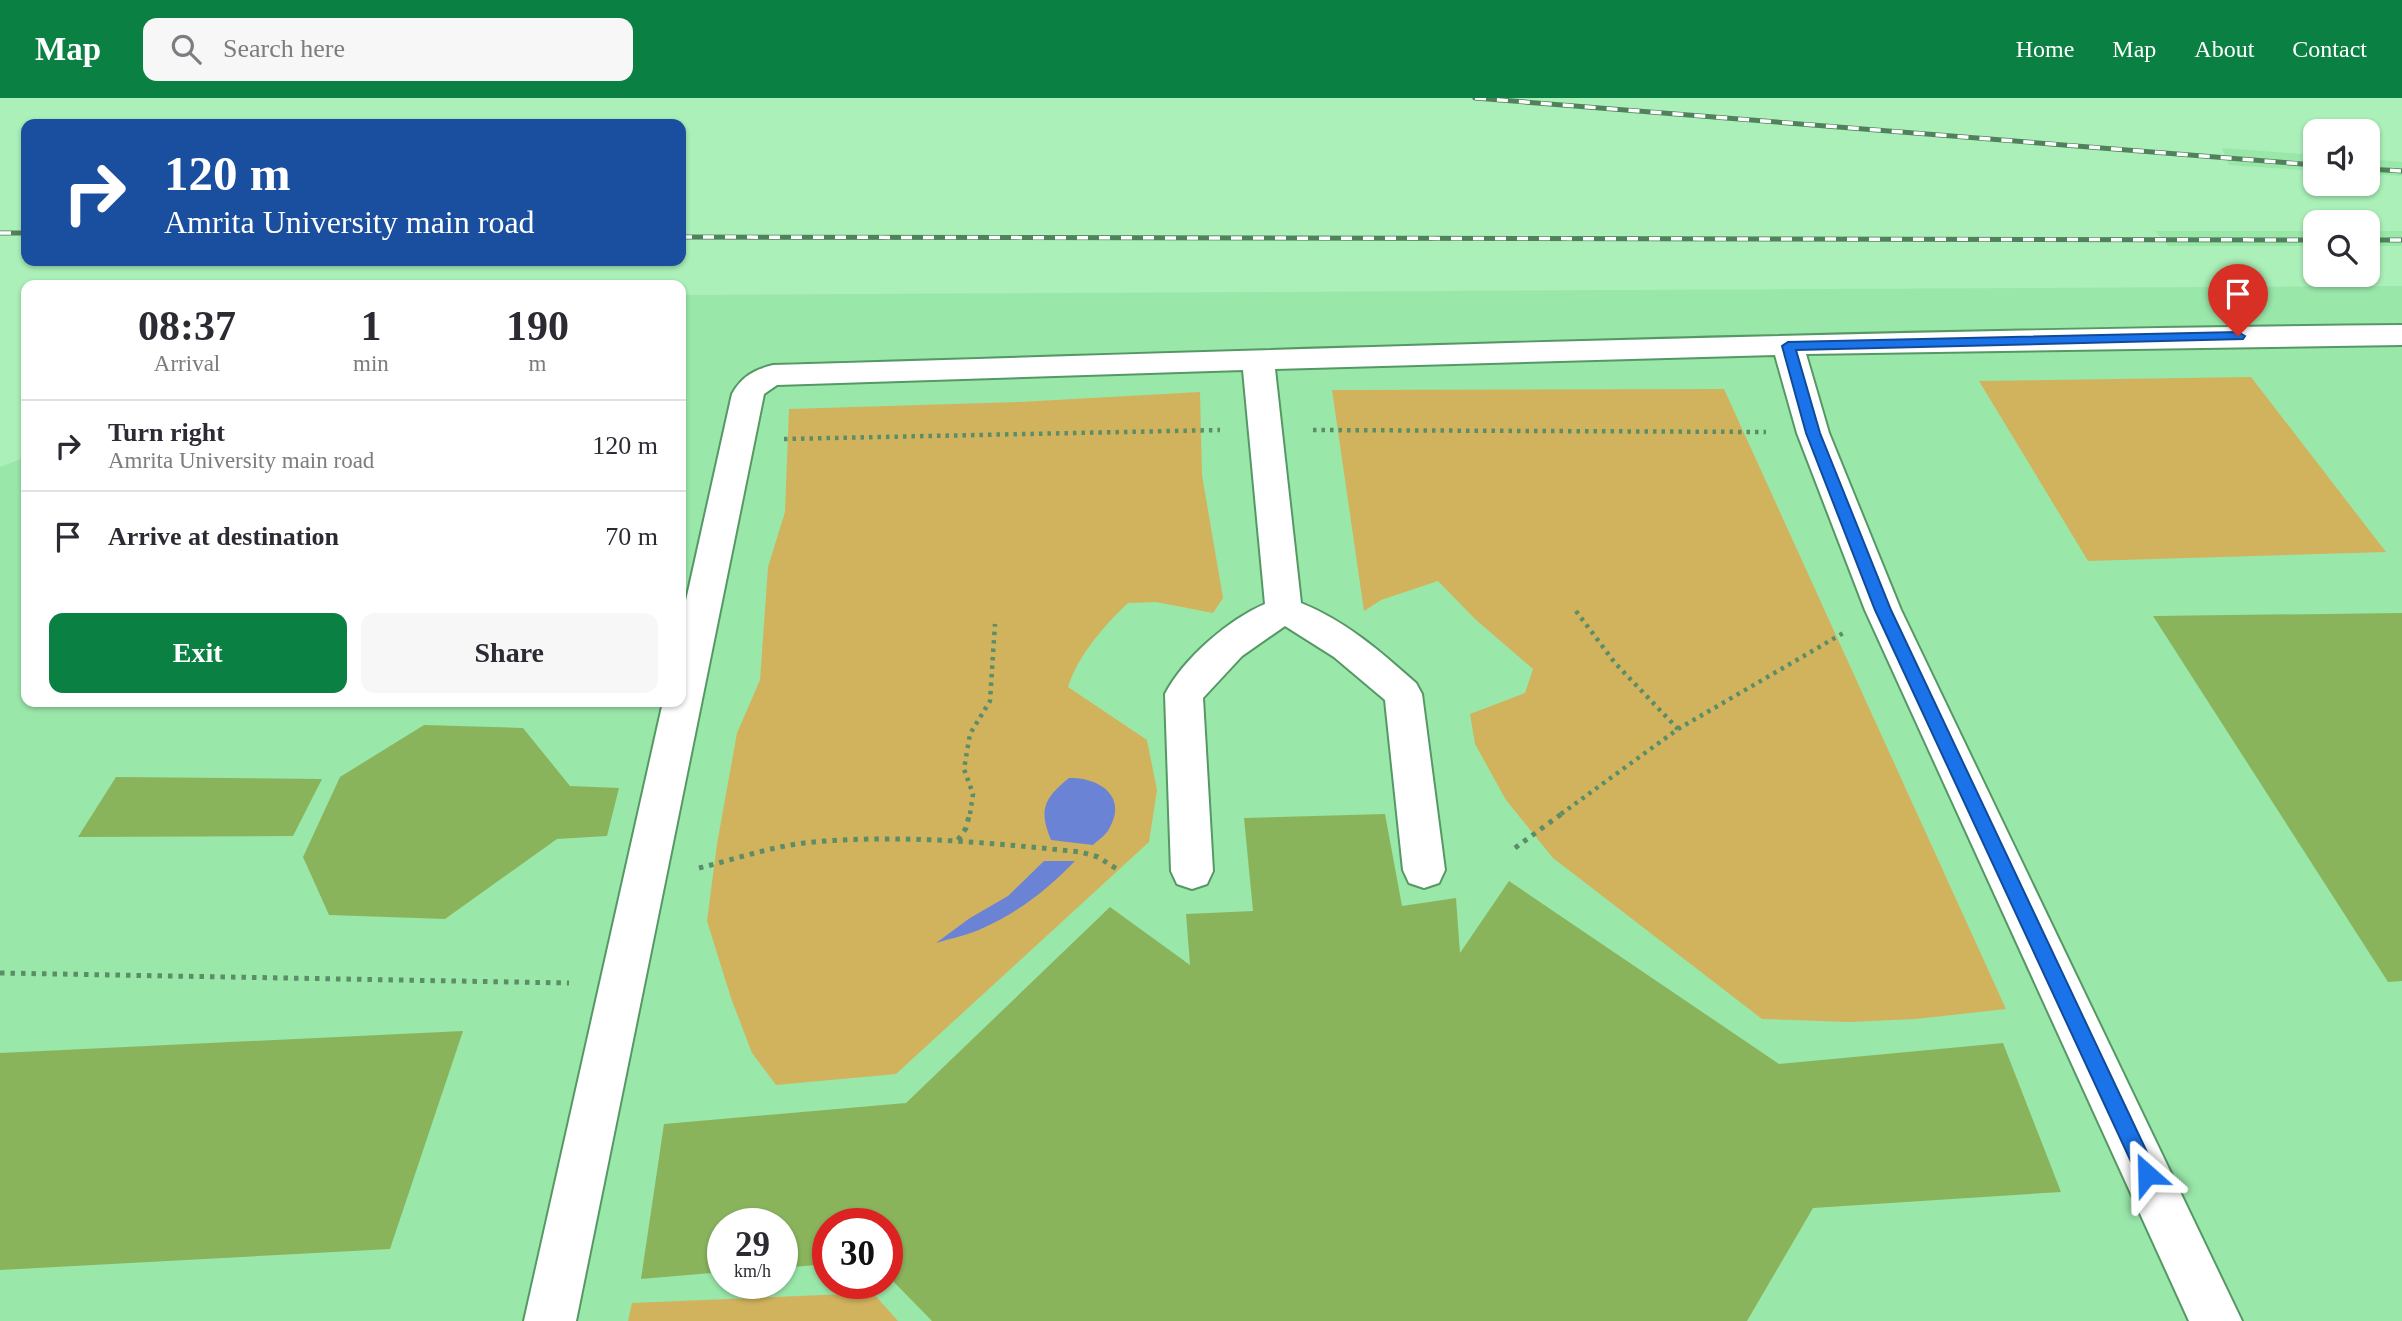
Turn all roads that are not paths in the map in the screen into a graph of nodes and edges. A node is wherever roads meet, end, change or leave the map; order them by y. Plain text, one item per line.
1 (2402, 335) edge
2 (1788, 346) junction
3 (1258, 360) junction
4 (1284, 611) junction
5 (686, 688) edge
6 (682, 707) edge
7 (1424, 870) dead end
8 (1192, 871) dead end
9 (551, 1321) edge
10 (2216, 1321) edge

1 - 2 street
2 - 3 street
2 - 10 street
3 - 4 street
3 - 5 street
4 - 7 street
4 - 8 street
6 - 9 street

